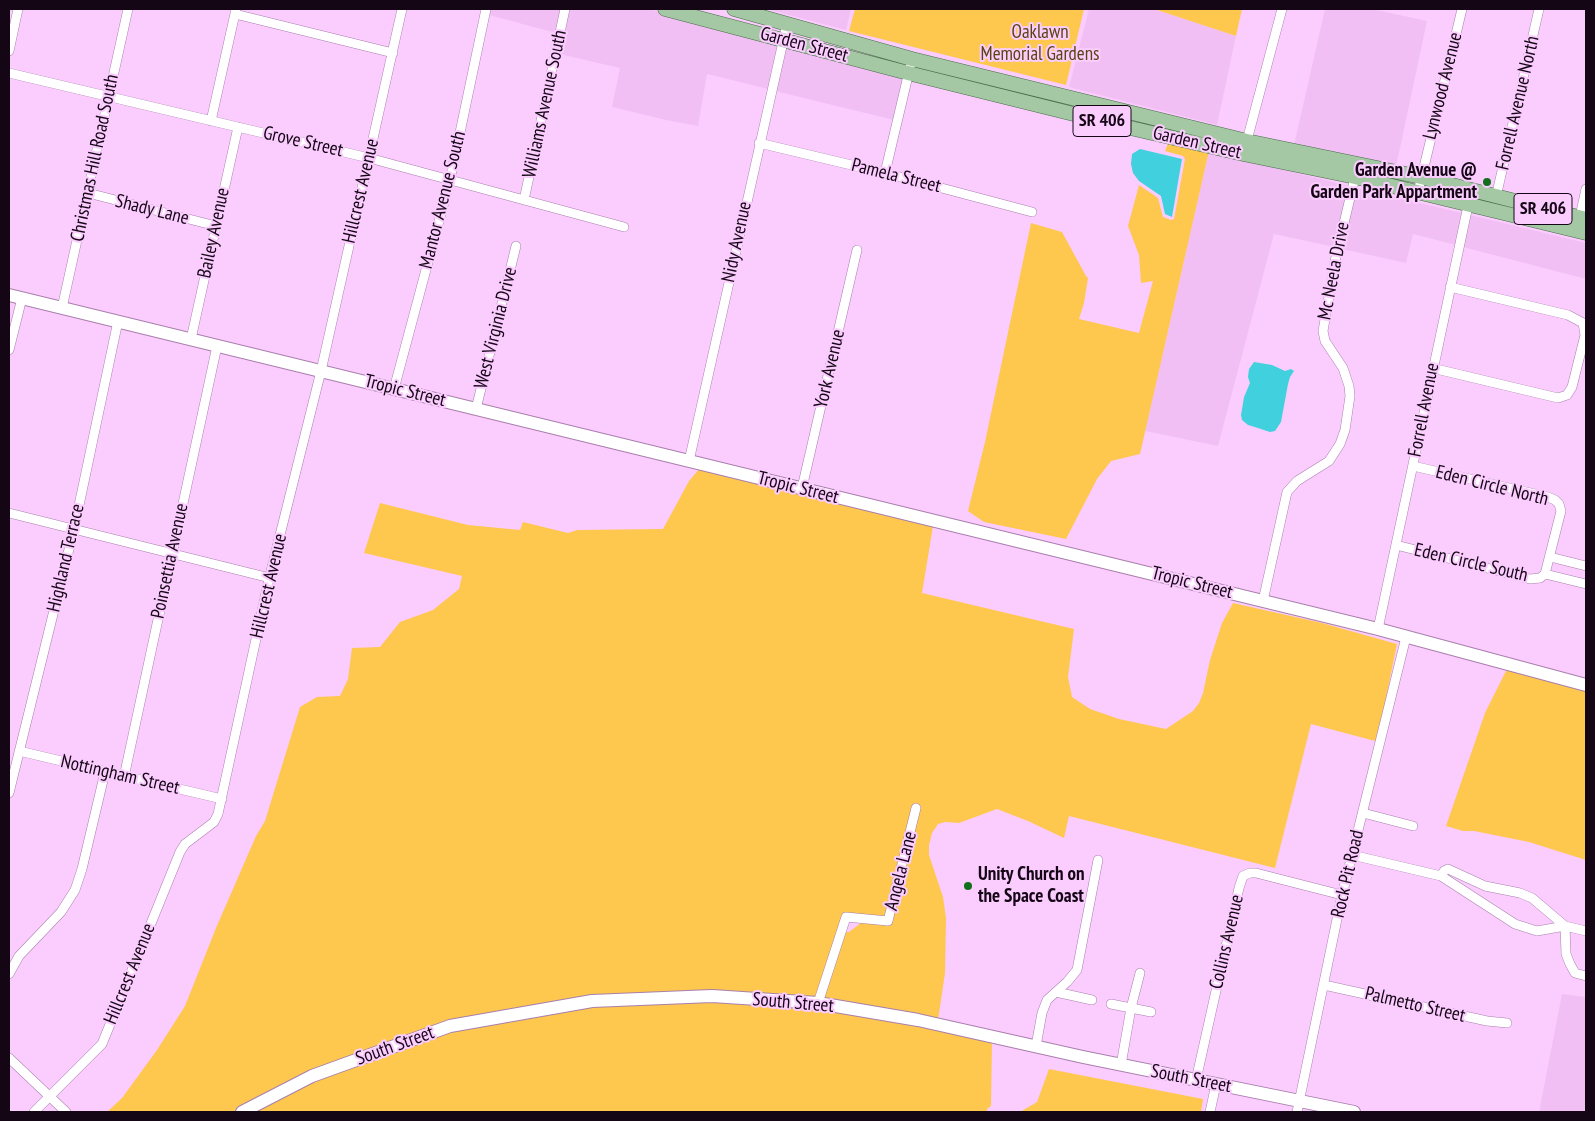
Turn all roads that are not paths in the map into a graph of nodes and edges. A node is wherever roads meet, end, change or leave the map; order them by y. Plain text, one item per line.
1 (18, 9) edge
2 (128, 9) edge
3 (402, 9) edge
4 (486, 9) edge
5 (565, 9) edge
6 (664, 9) edge
7 (734, 9) edge
8 (1282, 9) edge
9 (1462, 9) edge
10 (1539, 9) edge
11 (235, 12) edge
12 (787, 24) junction
13 (784, 39) junction
14 (853, 42) junction
15 (9, 51) edge
16 (393, 53) junction
17 (848, 57) junction
18 (910, 66) junction
19 (9, 73) edge
20 (999, 80) junction
21 (995, 94) junction
22 (108, 97) junction
23 (1129, 112) junction
24 (211, 121) junction
25 (1126, 126) junction
26 (238, 127) junction
27 (759, 143) junction
28 (1245, 148) junction
29 (369, 158) junction
30 (885, 173) junction
31 (1355, 177) junction
32 (1421, 177) junction
33 (450, 180) junction
34 (1586, 189) edge
35 (1418, 192) junction
36 (88, 193) junction
37 (1470, 197) junction
38 (1496, 197) junction
39 (524, 200) junction
40 (1032, 212) dead end
41 (1582, 225) edge
42 (216, 226) junction
43 (624, 227) dead end
44 (516, 246) dead end
45 (857, 250) dead end
46 (1450, 287) junction
47 (9, 295) edge
48 (22, 298) junction
49 (62, 308) junction
50 (118, 321) junction
51 (191, 339) junction
52 (217, 346) junction
53 (9, 350) edge
54 (1432, 368) junction
55 (321, 371) junction
56 (394, 389) junction
57 (476, 409) junction
58 (689, 461) junction
59 (1413, 466) junction
60 (802, 488) junction
61 (9, 513) edge
62 (74, 529) junction
63 (1396, 545) junction
64 (172, 553) junction
65 (1550, 557) junction
66 (1586, 566) edge
67 (1545, 574) junction
68 (270, 578) junction
69 (1586, 584) edge
70 (1263, 601) junction
71 (1378, 629) junction
72 (1406, 637) junction
73 (1586, 685) edge
74 (18, 751) junction
75 (105, 772) junction
76 (124, 777) junction
77 (9, 793) edge
78 (222, 799) junction
79 (916, 808) dead end
80 (1363, 813) junction
81 (1413, 826) dead end
82 (1352, 855) junction
83 (1098, 860) dead end
84 (1441, 876) junction
85 (1342, 895) junction
86 (1565, 926) junction
87 (1586, 931) edge
88 (1140, 973) dead end
89 (9, 974) edge
90 (1586, 976) edge
91 (1324, 985) junction
92 (1056, 992) junction
93 (1092, 1000) dead end
94 (818, 1003) junction
95 (1111, 1004) dead end
96 (1131, 1008) junction
97 (1151, 1012) dead end
98 (1507, 1023) dead end
99 (1036, 1046) junction
100 (9, 1058) edge
101 (1121, 1065) junction
102 (1196, 1080) junction
103 (1216, 1084) junction
104 (48, 1096) junction
105 (1298, 1107) edge
106 (34, 1112) edge
107 (66, 1112) edge
108 (242, 1112) edge
109 (1210, 1112) edge
110 (1354, 1112) edge

1 - 15 street
2 - 22 street, Christmas Hill Road South
3 - 16 street, Hillcrest Avenue
4 - 33 street, Mantor Avenue South
5 - 39 street, Williams Avenue South
6 - 13 main road, Garden Street / SR 406
7 - 12 main road, Garden Street / SR 406
8 - 28 street
9 - 32 street, Lynwood Avenue
10 - 38 street, Forrell Avenue North
11 - 16 street
11 - 24 street
12 - 13 street, Nidy Avenue
12 - 14 main road, Garden Street / SR 406
13 - 17 main road, Garden Street / SR 406
13 - 27 street, Nidy Avenue
14 - 17 street
14 - 18 main road, Garden Street / SR 406
16 - 29 street, Hillcrest Avenue
17 - 18 main road, Garden Street / SR 406
18 - 20 main road, Garden Street / SR 406
18 - 21 main road, Garden Street / SR 406
18 - 30 street
19 - 22 street, Grove Street
20 - 21 street
20 - 23 main road, Garden Street / SR 406
21 - 25 main road, Garden Street / SR 406
22 - 24 street, Grove Street
22 - 36 street, Christmas Hill Road South
23 - 25 street
23 - 28 main road, Garden Street / SR 406
24 - 26 street, Grove Street
25 - 28 main road, Garden Street / SR 406
26 - 29 street, Grove Street
26 - 42 street, Bailey Avenue
27 - 30 street, Pamela Street
27 - 58 street, Nidy Avenue
28 - 31 main road, Garden Street / SR 406
28 - 32 main road, Garden Street / SR 406
29 - 33 street, Grove Street
29 - 55 street, Hillcrest Avenue
30 - 40 street, Pamela Street
31 - 35 main road, Garden Street / SR 406
31 - 70 street, Mc Neela Drive
32 - 35 street, Lynwood Avenue
32 - 37 main road, Garden Street / SR 406
33 - 39 street, Grove Street
33 - 56 street, Mantor Avenue South
34 - 41 street
35 - 37 main road, Garden Street / SR 406
36 - 42 street, Shady Lane
36 - 49 street, Christmas Hill Road South
37 - 38 main road, Garden Street / SR 406
37 - 41 main road, Garden Street / SR 406
37 - 46 street, Forrell Avenue
38 - 41 main road, Garden Street / SR 406
39 - 43 street, Grove Street
42 - 51 street, Bailey Avenue
44 - 57 street, West Virginia Drive
45 - 60 street, York Avenue
46 - 54 street, Forrell Avenue
46 - 54 street
47 - 48 street, Tropic Street
48 - 49 street, Tropic Street
48 - 53 street
49 - 50 street, Tropic Street
50 - 51 street, Tropic Street
50 - 62 street, Highland Terrace
51 - 52 street, Tropic Street
52 - 55 street, Tropic Street
52 - 64 street, Poinsettia Avenue
54 - 59 street, Forrell Avenue
55 - 56 street, Tropic Street
55 - 68 street, Hillcrest Avenue
56 - 57 street, Tropic Street
57 - 58 street, Tropic Street
58 - 60 street, Tropic Street
59 - 63 street, Forrell Avenue
59 - 65 street, Eden Circle North
60 - 70 street, Tropic Street
61 - 62 street
62 - 64 street
62 - 74 street, Highland Terrace
63 - 67 street, Eden Circle South
63 - 71 street, Forrell Avenue
64 - 68 street
64 - 76 street, Poinsettia Avenue
65 - 66 street
65 - 67 street, Eden Circle North
67 - 69 street
68 - 78 street, Hillcrest Avenue
70 - 71 street, Tropic Street
71 - 72 street, Tropic Street
72 - 73 street, Tropic Street
72 - 80 street, Rock Pit Road
74 - 75 street, Nottingham Street
74 - 77 street, Highland Terrace
75 - 76 street, Nottingham Street
75 - 89 street
76 - 78 street, Nottingham Street
78 - 104 street, Hillcrest Avenue
79 - 94 street, Angela Lane
80 - 81 street
80 - 82 street, Rock Pit Road
82 - 84 street
82 - 85 street, Rock Pit Road
83 - 92 street
84 - 86 street
84 - 86 street
85 - 91 street, Rock Pit Road
85 - 102 street, Collins Avenue
86 - 87 street
86 - 90 street
88 - 96 street
91 - 98 street, Palmetto Street
91 - 105 street, Rock Pit Road
92 - 93 street
92 - 99 street
94 - 99 street, South Street
94 - 108 street, South Street
95 - 96 street
96 - 97 street
96 - 101 street
99 - 101 street, South Street
100 - 104 street
101 - 102 street, South Street
102 - 103 street, South Street
103 - 105 street, South Street
103 - 109 street
104 - 106 street, Hillcrest Avenue
104 - 107 street
105 - 110 street, South Street

